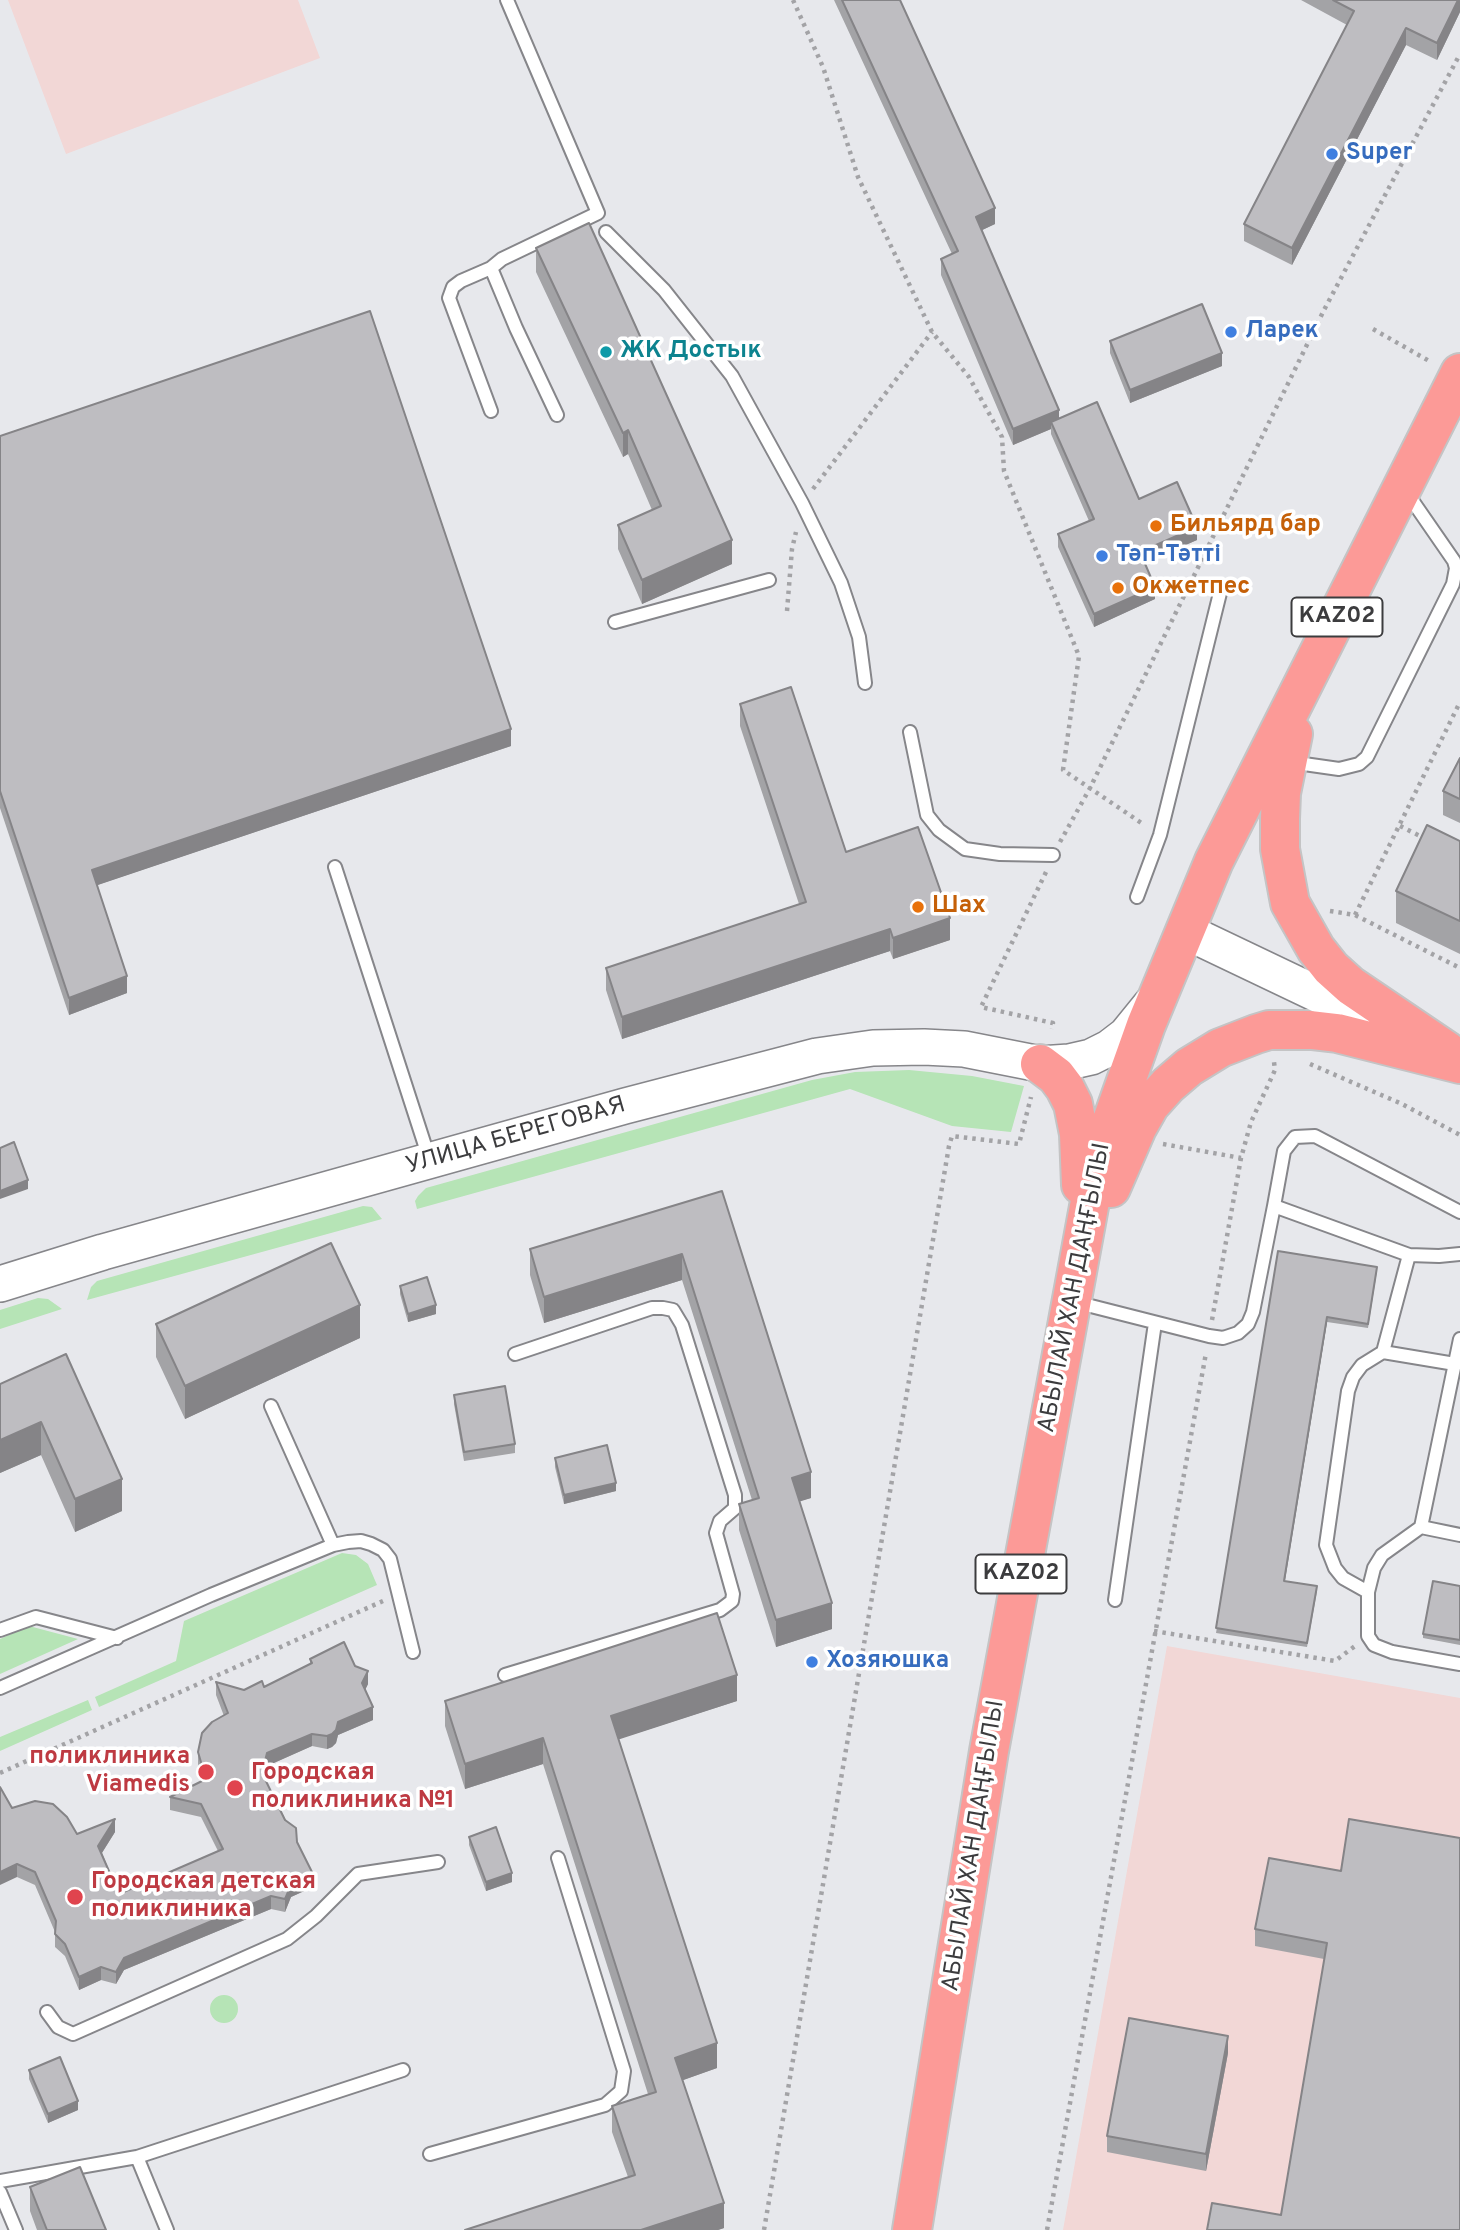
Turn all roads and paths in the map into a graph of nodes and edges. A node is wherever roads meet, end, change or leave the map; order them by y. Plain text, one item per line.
1 (507, 0) edge
2 (793, 0) edge
3 (1460, 54) edge
4 (606, 232) dead end
5 (491, 268) junction
6 (1374, 330) dead end
7 (932, 332) junction
8 (1459, 375) edge
9 (491, 411) dead end
10 (557, 415) dead end
11 (1402, 486) junction
12 (802, 503) junction
13 (769, 580) dead end
14 (1220, 593) dead end
15 (787, 611) dead end
16 (615, 622) dead end
17 (865, 683) dead end
18 (1460, 702) edge
19 (910, 732) dead end
20 (1276, 760) junction
21 (1090, 788) junction
22 (1400, 826) junction
23 (1436, 844) edge
24 (1053, 855) junction
25 (335, 867) dead end
26 (1137, 897) dead end
27 (1355, 915) dead end
28 (1185, 931) junction
29 (1158, 996) junction
30 (1269, 1030) junction
31 (1042, 1059) junction
32 (1460, 1062) edge
33 (1308, 1063) dead end
34 (1286, 1064) dead end
35 (1275, 1070) junction
36 (1460, 1135) edge
37 (1154, 1143) dead end
38 (1241, 1158) junction
39 (430, 1161) junction
40 (1274, 1206) junction
41 (1460, 1212) edge
42 (1460, 1254) edge
43 (1409, 1255) junction
44 (1078, 1264) junction
45 (0, 1284) edge
46 (1071, 1301) junction
47 (1155, 1322) junction
48 (1209, 1336) junction
49 (1460, 1339) edge
50 (1383, 1352) junction
51 (515, 1354) dead end
52 (1455, 1364) junction
53 (271, 1406) dead end
54 (1421, 1527) junction
55 (1460, 1535) edge
56 (333, 1545) junction
57 (1368, 1592) junction
58 (400, 1593) junction
59 (1115, 1600) dead end
60 (0, 1630) edge
61 (1154, 1631) junction
62 (1368, 1636) junction
63 (117, 1637) junction
64 (413, 1651) dead end
65 (1460, 1664) edge
66 (505, 1675) dead end
67 (0, 1688) edge
68 (0, 1773) edge
69 (558, 1858) dead end
70 (438, 1863) dead end
71 (47, 2012) dead end
72 (403, 2070) dead end
73 (430, 2154) dead end
74 (137, 2157) junction
75 (0, 2182) edge
76 (0, 2192) edge
77 (16, 2230) edge
78 (167, 2230) edge
79 (764, 2230) edge
80 (912, 2230) edge
81 (1047, 2230) edge

1 - 5 lane
2 - 7 path
3 - 21 path
4 - 12 lane
5 - 9 lane
5 - 10 lane
6 - 8 path
7 - 12 path
7 - 21 path
8 - 11 highway, АБЫЛАЙ ХАН ДАҢҒЫЛЫ / KАZ02
11 - 20 highway, АБЫЛАЙ ХАН ДАҢҒЫЛЫ / KАZ02
11 - 20 lane
12 - 15 path
12 - 17 lane
13 - 16 lane
14 - 26 lane
18 - 22 path
19 - 24 lane
20 - 28 highway, АБЫЛАЙ ХАН ДАҢҒЫЛЫ / KАZ02
20 - 32 highway
21 - 24 path
22 - 23 path
22 - 27 path
24 - 31 path
25 - 39 lane
28 - 29 highway, АБЫЛАЙ ХАН ДАҢҒЫЛЫ / KАZ02
28 - 32 street
29 - 31 street, УЛИЦА БЕРЕГОВАЯ
29 - 44 highway, АБЫЛАЙ ХАН ДАҢҒЫЛЫ / KАZ02
30 - 32 highway
30 - 35 path
30 - 44 highway
31 - 39 street, УЛИЦА БЕРЕГОВАЯ
31 - 44 highway
31 - 79 path
33 - 36 path
34 - 35 path
35 - 38 path
37 - 38 path
38 - 48 path
39 - 45 street, УЛИЦА БЕРЕГОВАЯ
40 - 41 lane
40 - 43 lane
40 - 48 lane
42 - 43 lane
43 - 50 lane
44 - 46 highway, АБЫЛАЙ ХАН ДАҢҒЫЛЫ / KАZ02
46 - 47 lane
46 - 80 highway, АБЫЛАЙ ХАН ДАҢҒЫЛЫ / KАZ02
47 - 48 lane
47 - 59 lane
48 - 61 path
49 - 52 lane
50 - 52 lane
50 - 57 lane
51 - 66 lane
52 - 54 lane
53 - 56 lane
54 - 55 lane
54 - 57 lane
56 - 58 lane
56 - 63 lane
57 - 62 lane
58 - 64 lane
58 - 68 path
60 - 63 lane
61 - 62 path
61 - 81 path
62 - 65 lane
63 - 67 lane
69 - 73 lane
70 - 71 lane
72 - 74 lane
74 - 75 lane
74 - 78 lane
76 - 77 lane

